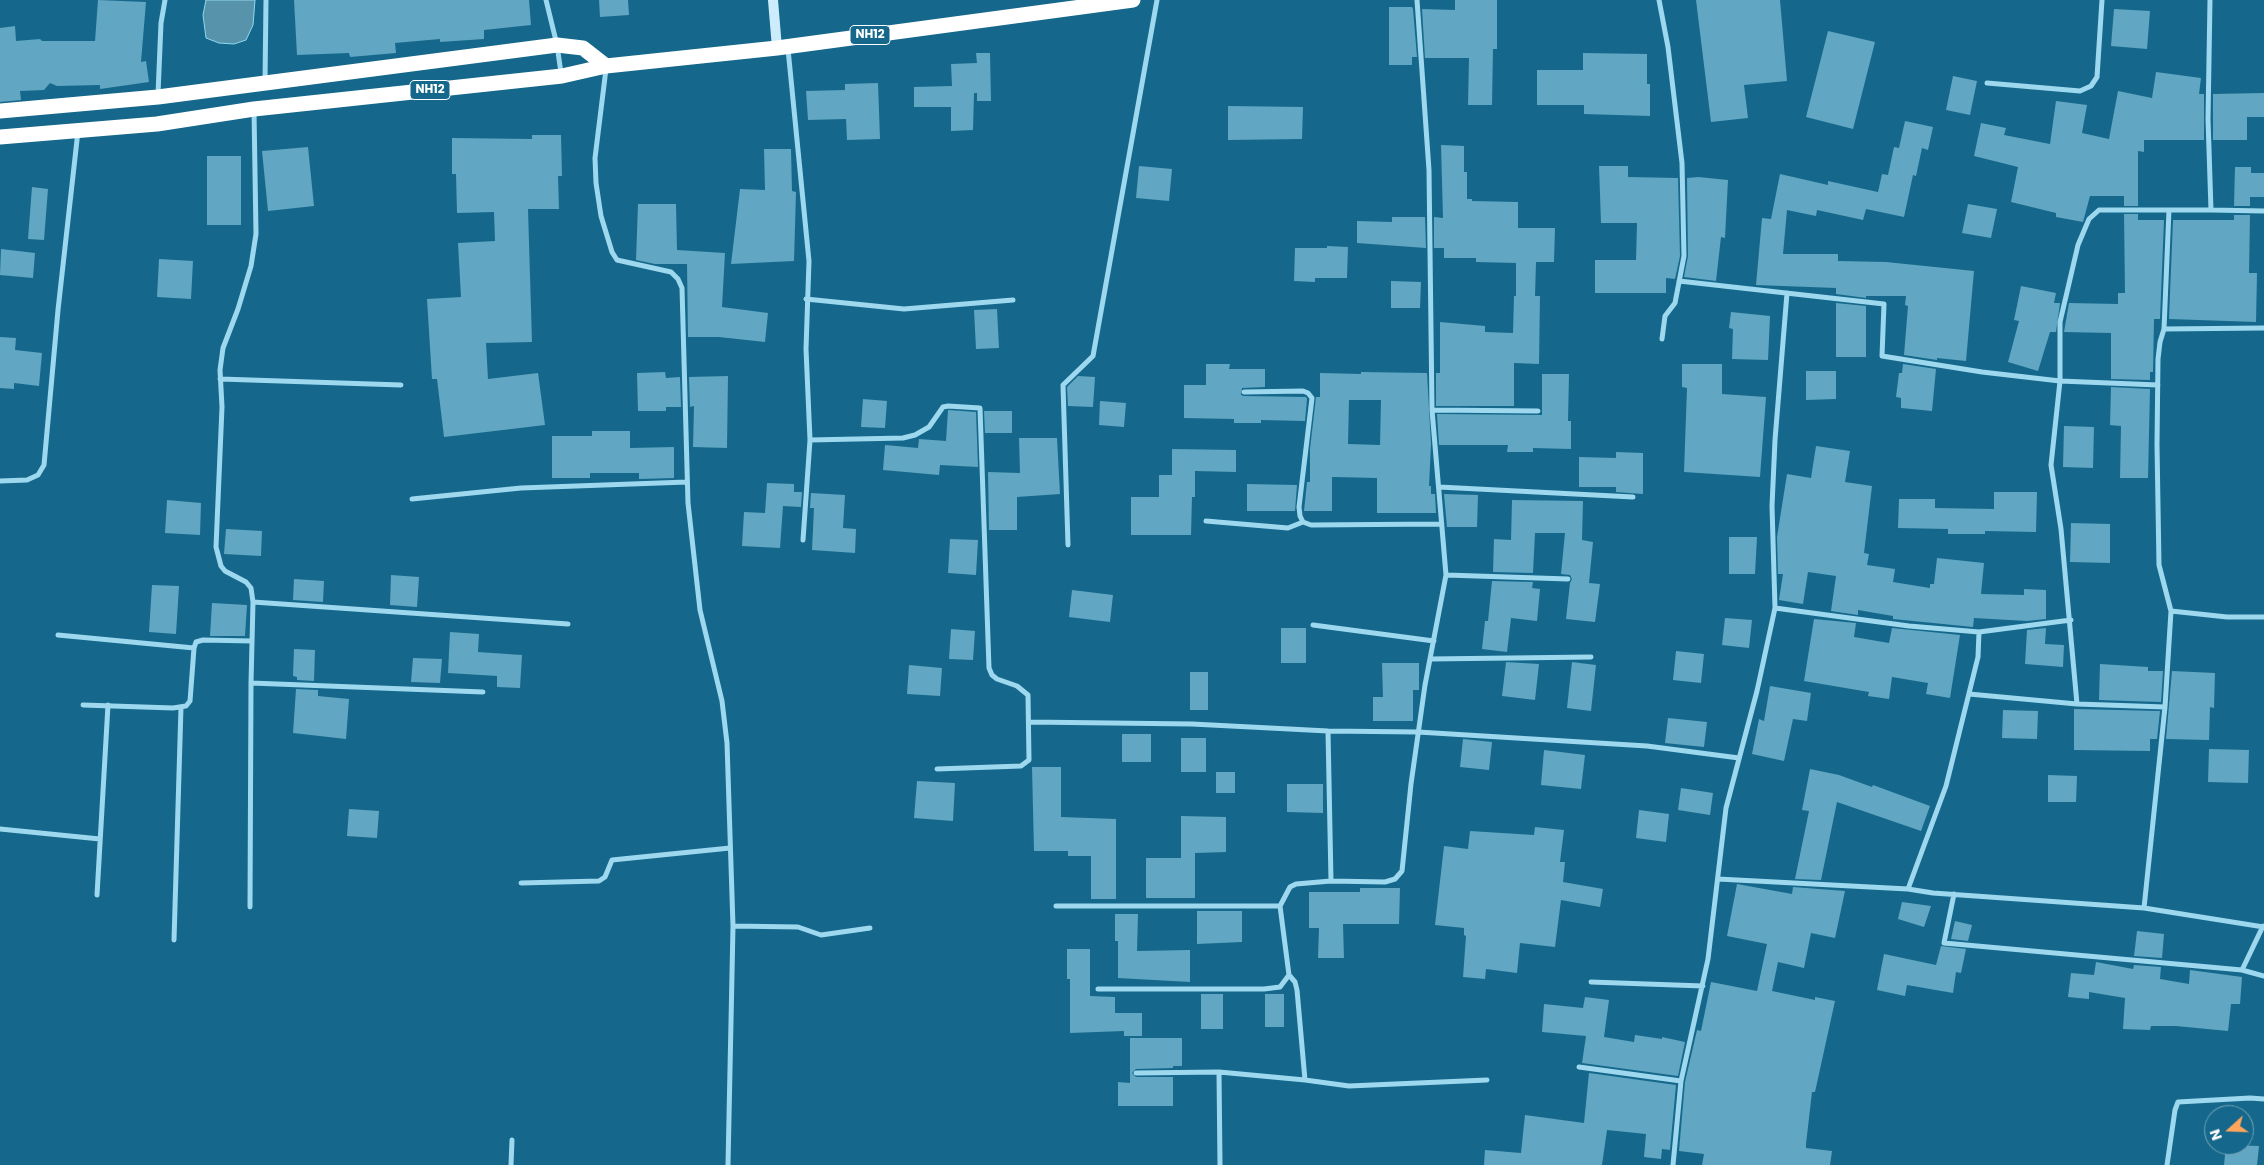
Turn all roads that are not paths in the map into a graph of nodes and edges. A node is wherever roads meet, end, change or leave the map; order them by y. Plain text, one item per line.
1 (165, 0) edge
2 (266, 0) edge
3 (546, 0) edge
4 (773, 0) edge
5 (1134, 0) edge
6 (1157, 0) edge
7 (1417, 0) edge
8 (1659, 0) edge
9 (2102, 0) edge
10 (2210, 0) edge
11 (557, 45) junction
12 (783, 47) junction
13 (606, 66) junction
14 (562, 76) junction
15 (265, 83) junction
16 (1987, 83) dead end
17 (158, 97) junction
18 (254, 109) junction
19 (0, 111) edge
20 (78, 131) junction
21 (0, 137) edge
22 (2169, 210) junction
23 (2211, 210) junction
24 (2264, 211) edge
25 (1679, 282) junction
26 (1787, 293) junction
27 (806, 299) junction
28 (1013, 300) dead end
29 (2264, 328) edge
30 (2164, 329) junction
31 (1662, 339) dead end
32 (220, 379) junction
33 (2060, 381) junction
34 (401, 385) dead end
35 (2158, 385) junction
36 (1244, 392) dead end
37 (1432, 410) junction
38 (1538, 411) dead end
39 (810, 440) junction
40 (0, 481) edge
41 (687, 482) junction
42 (1439, 487) junction
43 (1633, 497) dead end
44 (412, 499) dead end
45 (1206, 521) dead end
46 (1303, 522) junction
47 (1440, 524) junction
48 (803, 540) dead end
49 (1068, 545) dead end
50 (1446, 575) junction
51 (1568, 579) dead end
52 (253, 602) junction
53 (1775, 608) junction
54 (2171, 611) junction
55 (2264, 617) edge
56 (2071, 620) junction
57 (568, 624) dead end
58 (1313, 625) dead end
59 (1980, 632) junction
60 (58, 635) dead end
61 (1434, 641) junction
62 (251, 642) junction
63 (194, 648) junction
64 (1591, 658) dead end
65 (1430, 659) junction
66 (250, 683) junction
67 (483, 692) dead end
68 (1969, 694) junction
69 (2077, 704) junction
70 (83, 705) dead end
71 (108, 705) junction
72 (181, 707) junction
73 (2165, 707) junction
74 (1029, 722) junction
75 (1328, 731) junction
76 (1418, 732) junction
77 (1739, 758) junction
78 (937, 769) dead end
79 (0, 829) edge
80 (100, 839) junction
81 (730, 848) junction
82 (1718, 879) junction
83 (1331, 881) junction
84 (521, 883) dead end
85 (1908, 889) junction
86 (1954, 894) junction
87 (97, 895) dead end
88 (250, 906) dead end
89 (1056, 906) dead end
90 (1280, 906) junction
91 (2144, 908) junction
92 (733, 926) junction
93 (2263, 926) edge
94 (870, 928) dead end
95 (174, 940) dead end
96 (2242, 970) junction
97 (1289, 975) junction
98 (2264, 976) edge
99 (1591, 982) dead end
100 (1703, 986) junction
101 (1098, 989) dead end
102 (1579, 1067) dead end
103 (1219, 1072) junction
104 (1136, 1073) dead end
105 (1305, 1080) junction
106 (1487, 1080) dead end
107 (1681, 1081) junction
108 (2264, 1100) edge
109 (512, 1140) dead end
110 (511, 1165) edge
111 (728, 1165) edge
112 (1220, 1165) edge
113 (1673, 1165) edge
114 (2167, 1165) edge

1 - 17 street
2 - 15 street
3 - 11 street
4 - 12 street
5 - 12 highway, NH12
6 - 49 street
7 - 37 street
8 - 25 street
9 - 16 street
10 - 23 street
11 - 13 highway
11 - 14 street
11 - 15 highway
12 - 13 highway, NH12
12 - 27 street
13 - 14 highway, NH12
13 - 41 street
14 - 18 highway, NH12
15 - 17 highway
17 - 19 highway
18 - 20 highway, NH12
18 - 32 street
20 - 21 highway, NH12
20 - 40 street
22 - 23 street
22 - 30 street
22 - 33 street
23 - 24 street
25 - 26 street
25 - 31 street
26 - 33 street
26 - 53 street
27 - 28 street
27 - 39 street
29 - 30 street
30 - 35 street
32 - 34 street
32 - 52 street
33 - 35 street
33 - 56 street
35 - 54 street
36 - 46 street
37 - 38 street
37 - 42 street
39 - 48 street
39 - 74 street
41 - 44 street
41 - 81 street
42 - 43 street
42 - 47 street
45 - 46 street
46 - 47 street
47 - 50 street
50 - 51 street
50 - 61 street
52 - 57 street
52 - 62 street
53 - 59 street
53 - 77 street
54 - 55 street
54 - 73 street
56 - 59 street
56 - 69 street
58 - 61 street
59 - 68 street
60 - 63 street
61 - 65 street
62 - 63 street
62 - 66 street
63 - 72 street
64 - 65 street
65 - 76 street
66 - 67 street
66 - 88 street
68 - 69 street
68 - 85 street
69 - 73 street
70 - 71 street
71 - 72 street
71 - 80 street
72 - 95 street
73 - 91 street
74 - 75 street
74 - 78 street
75 - 76 street
75 - 83 street
76 - 77 street
76 - 83 street
77 - 82 street
79 - 80 street
80 - 87 street
81 - 84 street
81 - 92 street
82 - 85 street
82 - 100 street
83 - 90 street
85 - 86 street
86 - 91 street
86 - 96 street
89 - 90 street
90 - 97 street
91 - 93 street
92 - 94 street
92 - 111 street
93 - 96 street
96 - 98 street
97 - 101 street
97 - 105 street
99 - 100 street
100 - 107 street
102 - 107 street
103 - 104 street
103 - 105 street
103 - 112 street
105 - 106 street
107 - 113 street
108 - 114 street
109 - 110 street

